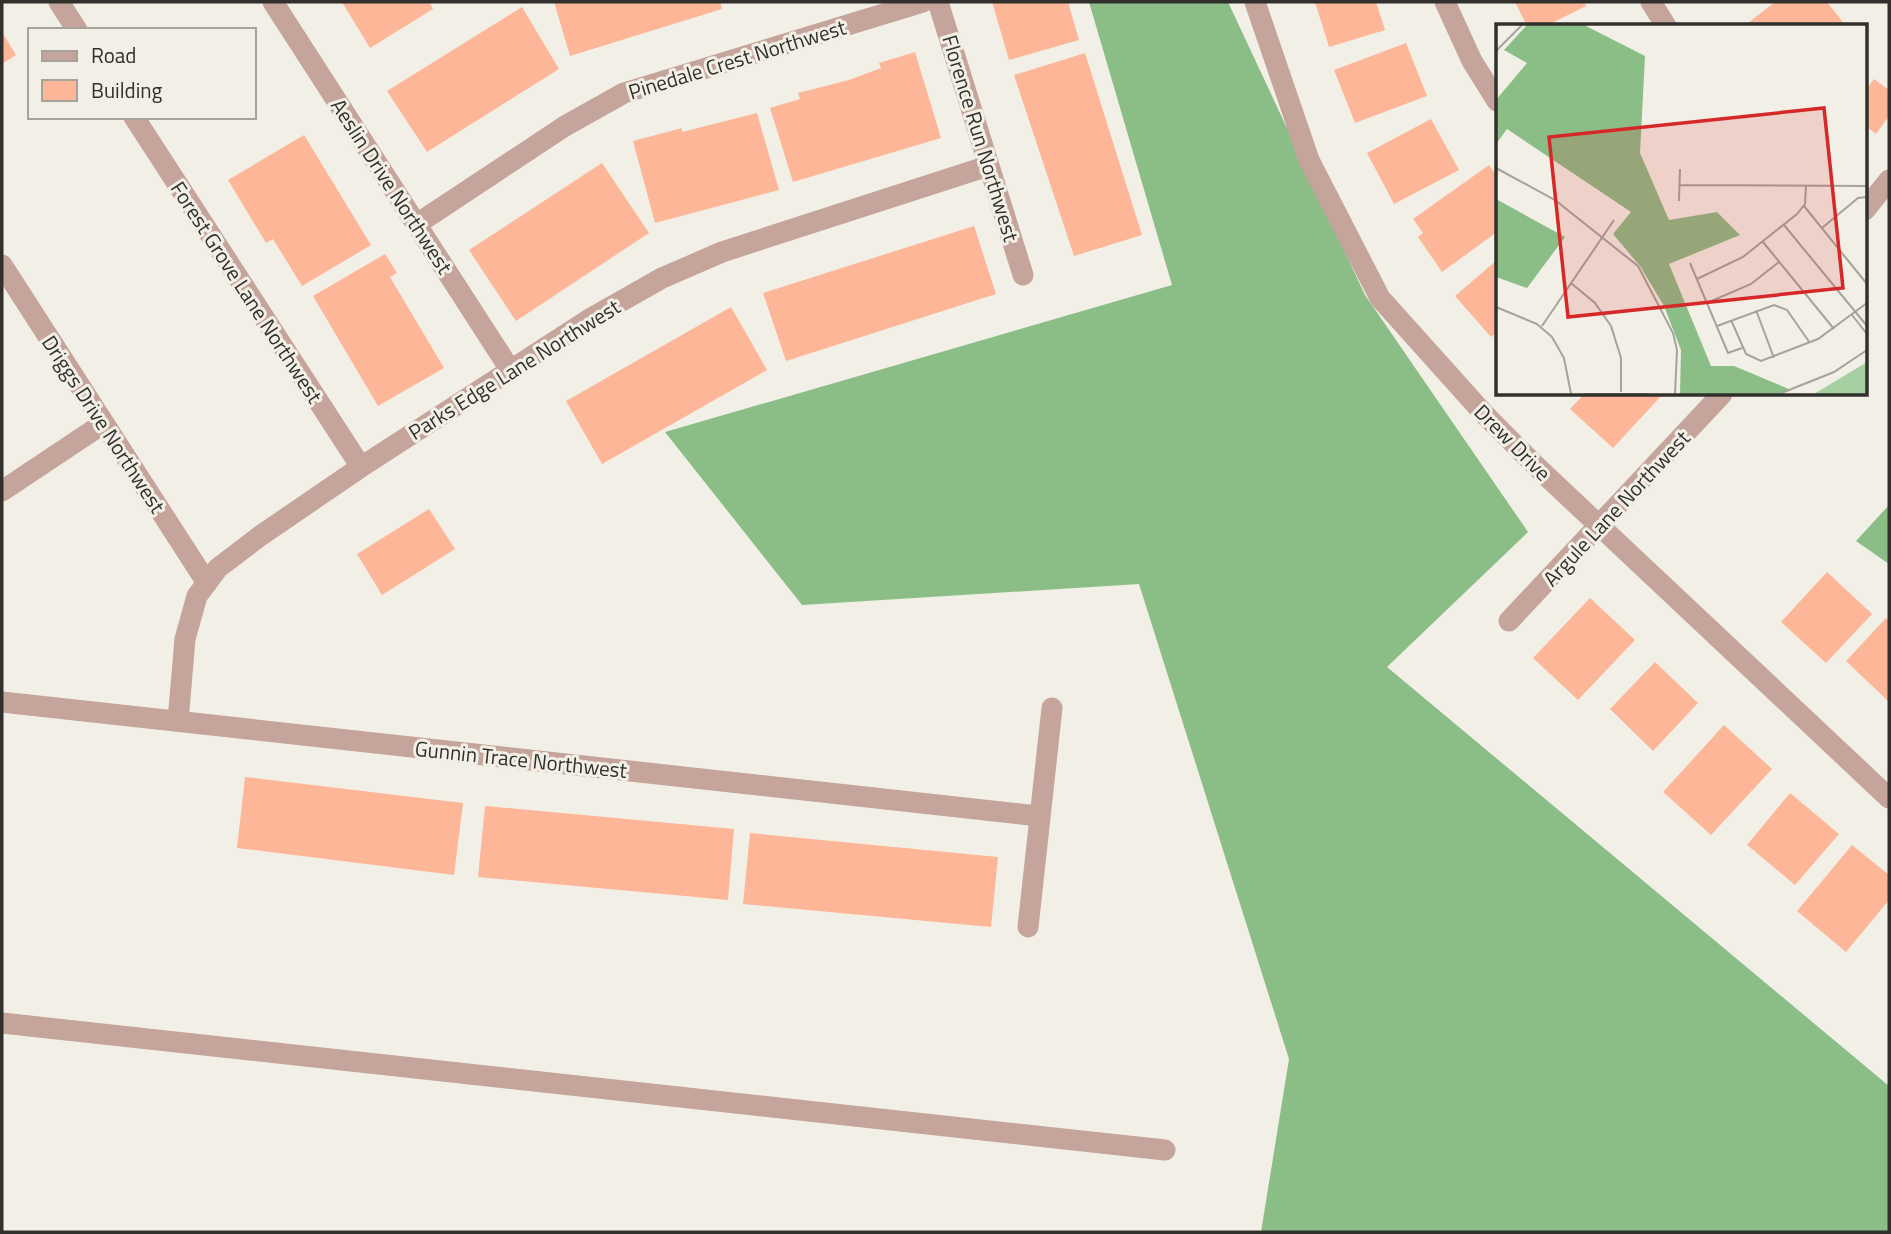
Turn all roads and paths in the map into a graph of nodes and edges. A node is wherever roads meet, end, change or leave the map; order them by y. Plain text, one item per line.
1 (59, 2) edge
2 (273, 2) edge
3 (923, 2) edge
4 (938, 2) edge
5 (1255, 2) edge
6 (1445, 2) edge
7 (1651, 2) edge
8 (1665, 24) edge
9 (76, 28) edge
10 (1496, 99) edge
11 (135, 119) edge
12 (988, 166) junction
13 (1889, 180) edge
14 (1867, 208) edge
15 (416, 224) junction
16 (2, 265) edge
17 (1023, 275) dead end
18 (511, 370) junction
19 (1720, 396) edge
20 (104, 423) junction
21 (361, 467) junction
22 (2, 491) edge
23 (1600, 526) junction
24 (207, 583) junction
25 (1508, 621) dead end
26 (2, 702) edge
27 (1052, 708) dead end
28 (178, 721) junction
29 (1889, 798) edge
30 (1040, 816) junction
31 (1028, 927) dead end
32 (2, 1023) edge
33 (1165, 1150) dead end

1 - 9 street
2 - 15 street, Aeslin Drive Northwest
3 - 15 street, Pinedale Crest Northwest
4 - 12 street, Florence Run Northwest
5 - 23 street, Drew Drive
6 - 10 street
7 - 8 street
11 - 21 street, Forest Grove Lane Northwest
12 - 17 street, Florence Run Northwest
12 - 18 street, Parks Edge Lane Northwest
13 - 14 street
15 - 18 street, Aeslin Drive Northwest
16 - 20 street, Driggs Drive Northwest
18 - 21 street, Parks Edge Lane Northwest
19 - 23 street, Argule Lane Northwest
20 - 22 street
20 - 24 street, Driggs Drive Northwest
21 - 24 street, Parks Edge Lane Northwest
23 - 25 street, Argule Lane Northwest
23 - 29 street, Drew Drive
24 - 28 street, Parks Edge Lane Northwest
26 - 28 street, Gunnin Trace Northwest
27 - 30 street
28 - 30 street, Gunnin Trace Northwest
30 - 31 street
32 - 33 street

